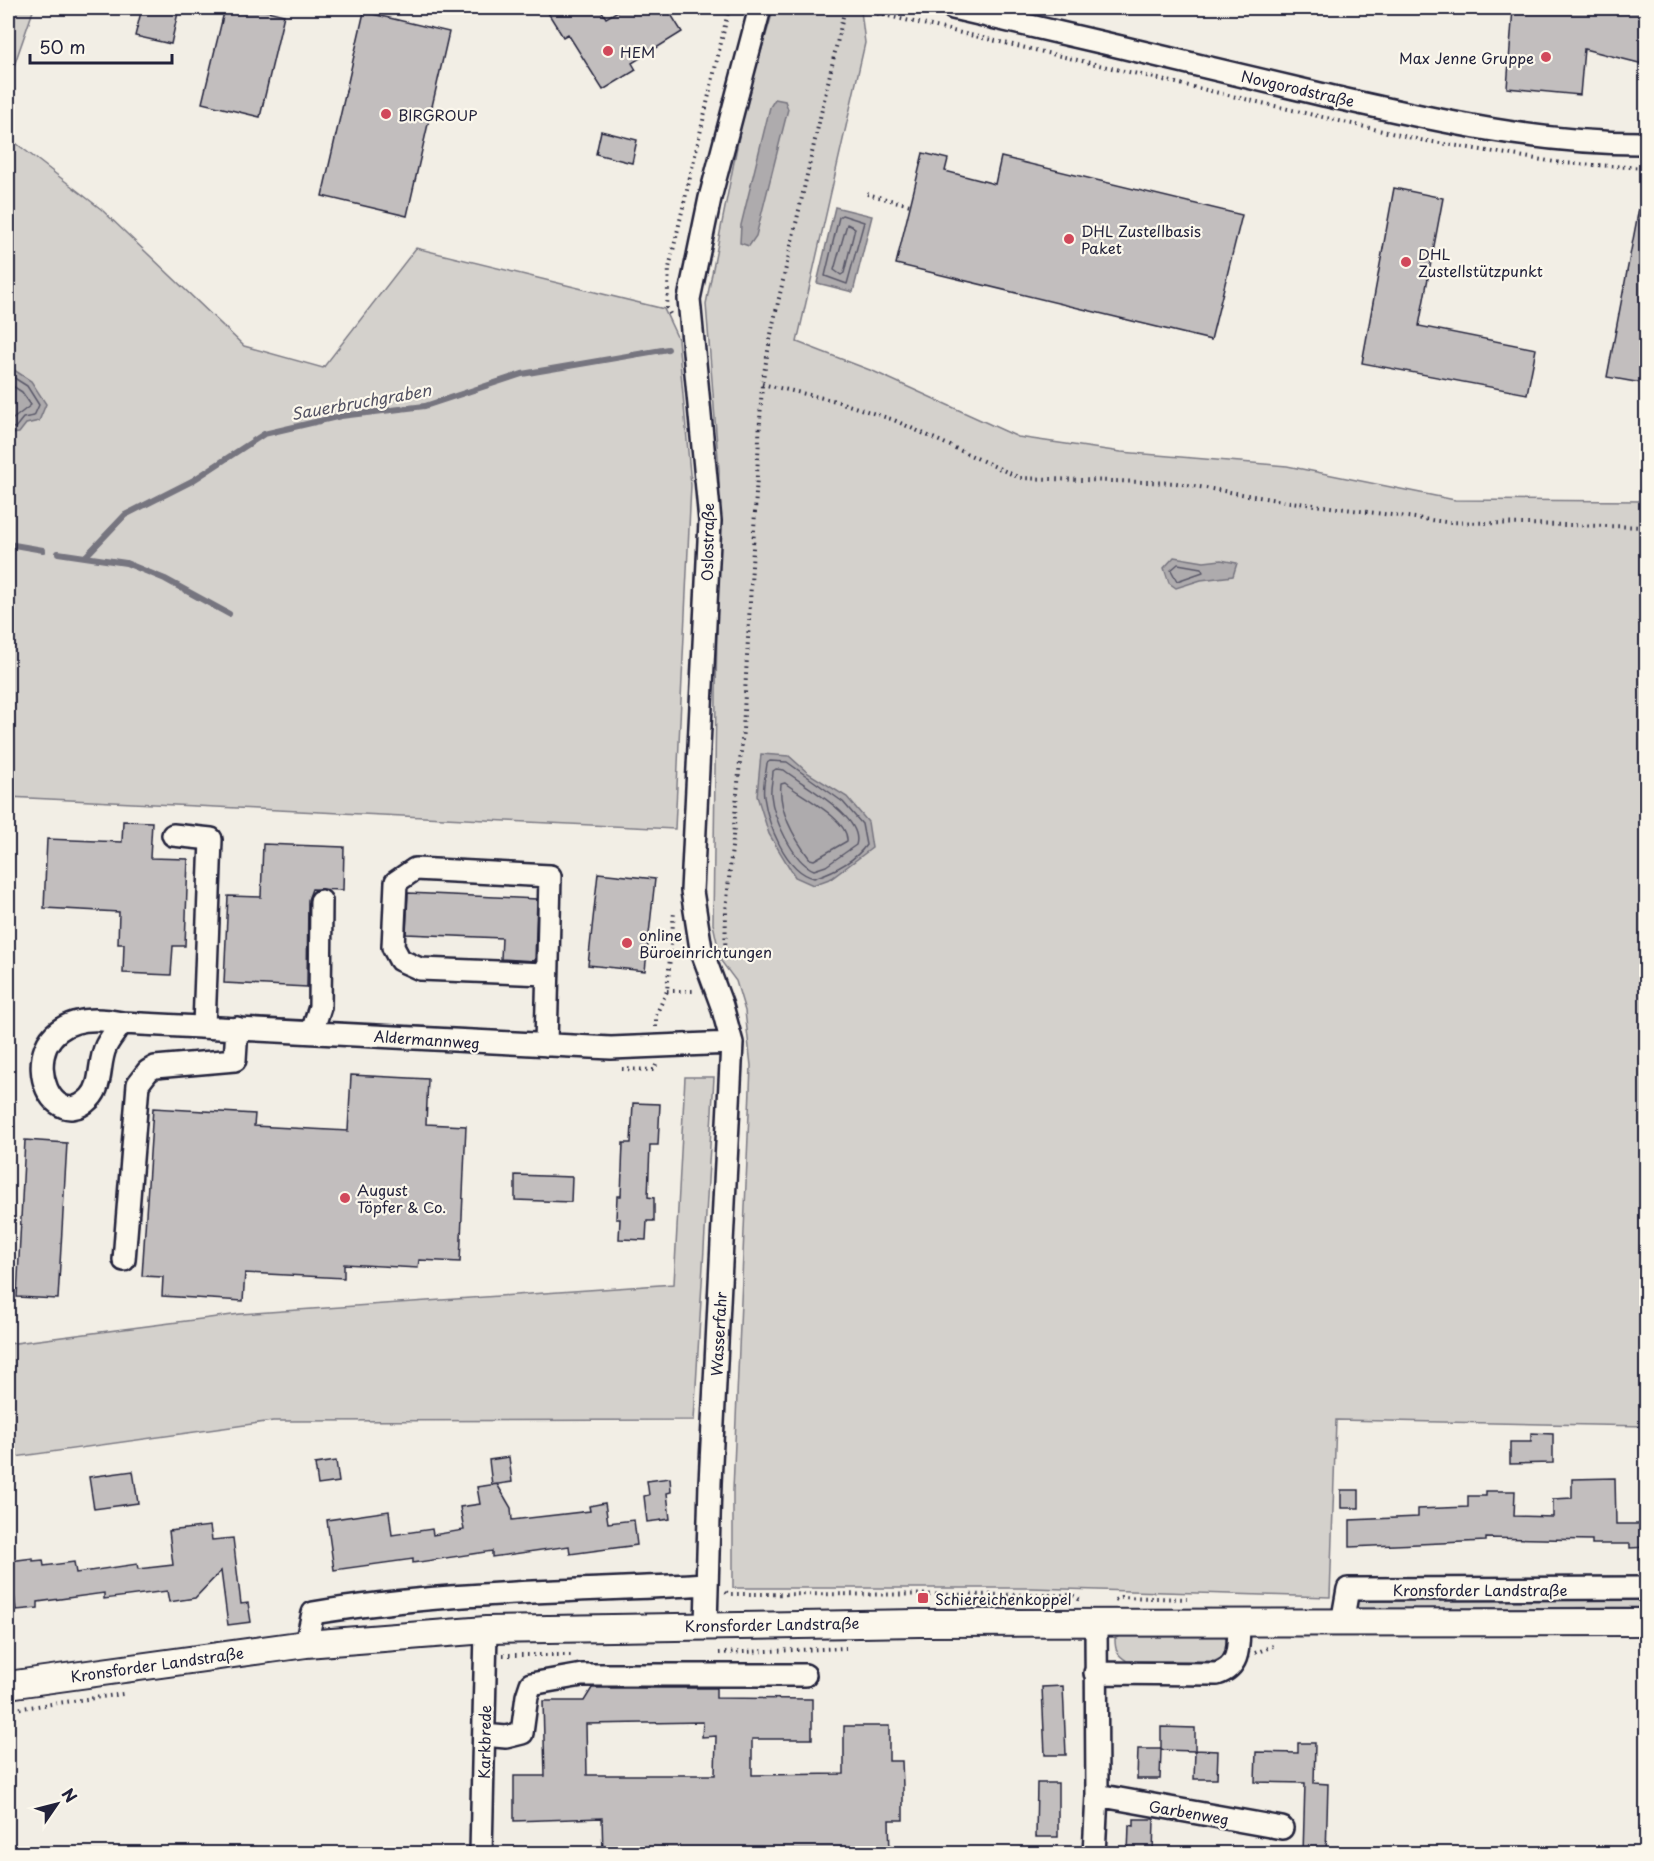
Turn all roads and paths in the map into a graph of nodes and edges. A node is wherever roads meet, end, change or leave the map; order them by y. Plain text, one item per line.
1 (729, 8) edge
2 (760, 8) edge
3 (845, 8) edge
4 (953, 8) edge
5 (1647, 143) edge
6 (867, 194) dead end
7 (910, 205) dead end
8 (672, 318) dead end
9 (762, 384) junction
10 (1647, 527) edge
11 (173, 835) dead end
12 (321, 901) dead end
13 (674, 905) dead end
14 (725, 958) dead end
15 (546, 974) junction
16 (716, 988) junction
17 (667, 991) junction
18 (122, 1023) junction
19 (204, 1026) junction
20 (237, 1028) junction
21 (312, 1032) junction
22 (732, 1043) junction
23 (546, 1045) junction
24 (656, 1046) junction
25 (616, 1068) dead end
26 (124, 1260) dead end
27 (715, 1586) junction
28 (1647, 1588) edge
29 (1072, 1594) dead end
30 (1647, 1622) edge
31 (1342, 1623) junction
32 (1096, 1624) junction
33 (1239, 1624) junction
34 (706, 1625) junction
35 (486, 1642) junction
36 (306, 1644) junction
37 (853, 1648) dead end
38 (715, 1653) dead end
39 (576, 1655) dead end
40 (1095, 1673) junction
41 (805, 1675) dead end
42 (8, 1685) edge
43 (124, 1693) dead end
44 (8, 1710) edge
45 (484, 1735) junction
46 (1097, 1795) junction
47 (1282, 1828) dead end
48 (481, 1854) edge
49 (1094, 1854) edge

1 - 8 path
2 - 16 street, Oslostraße
3 - 9 path
4 - 5 street, Novgorodstraße
6 - 7 path
9 - 10 path
9 - 14 path
11 - 19 street
12 - 21 street
13 - 17 path
15 - 15 street
15 - 23 street
16 - 17 path
16 - 22 street, Oslostraße
17 - 24 path
18 - 18 street, Aldermannweg
18 - 19 street, Aldermannweg
19 - 20 street, Aldermannweg
20 - 21 street, Aldermannweg
20 - 26 street
21 - 23 street, Aldermannweg
22 - 24 street, Aldermannweg
22 - 27 street, Wasserfahr
23 - 24 street, Aldermannweg
24 - 25 path
27 - 29 path
27 - 34 street, Wasserfahr
27 - 36 street
28 - 31 street, Kronsforder Landstraße
30 - 31 main road, Kronsforder Landstraße
31 - 33 main road, Kronsforder Landstraße
32 - 33 main road, Kronsforder Landstraße
32 - 34 main road, Kronsforder Landstraße
32 - 40 street
33 - 40 street
34 - 35 main road, Kronsforder Landstraße
35 - 36 main road, Kronsforder Landstraße
35 - 39 path
35 - 45 street, Karkbrede
36 - 42 main road, Kronsforder Landstraße
37 - 38 path
40 - 46 street
41 - 45 street
43 - 44 path
45 - 48 street, Karkbrede
46 - 47 street, Garbenweg
46 - 49 street

